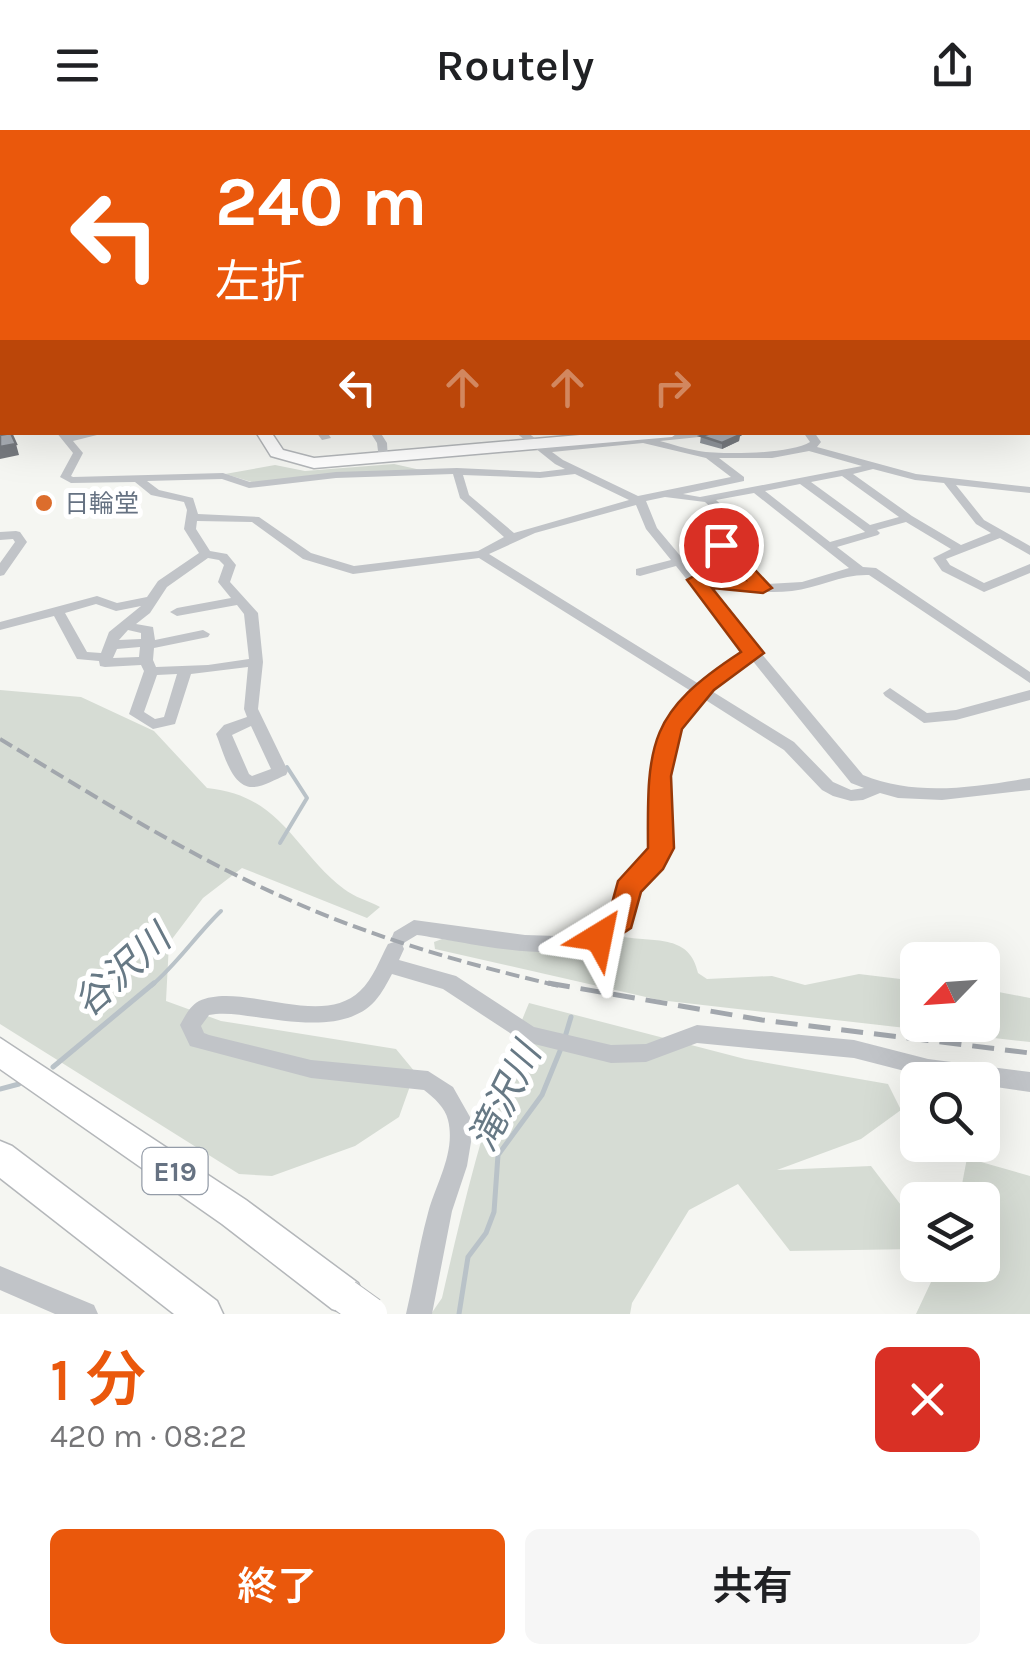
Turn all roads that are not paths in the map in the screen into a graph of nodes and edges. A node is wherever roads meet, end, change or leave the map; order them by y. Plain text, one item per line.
1 (265, 435) edge
2 (376, 435) edge
3 (635, 435) edge
4 (810, 435) edge
5 (64, 436) edge
6 (534, 442) edge
7 (809, 448) junction
8 (710, 456) junction
9 (384, 459) junction
10 (875, 467) junction
11 (456, 471) junction
12 (574, 471) junction
13 (843, 472) junction
14 (139, 480) junction
15 (800, 480) junction
16 (948, 482) junction
17 (756, 489) junction
18 (1030, 490) edge
19 (666, 494) junction
20 (958, 494) junction
21 (1008, 496) dead end
22 (708, 499) junction
23 (639, 500) junction
24 (191, 517) junction
25 (908, 518) junction
26 (868, 529) junction
27 (998, 535) junction
28 (0, 536) edge
29 (512, 537) junction
30 (828, 546) junction
31 (958, 549) junction
32 (1030, 551) edge
33 (206, 554) junction
34 (481, 554) junction
35 (680, 561) junction
36 (1030, 568) edge
37 (859, 570) junction
38 (0, 572) edge
39 (640, 572) dead end
40 (696, 580) junction
41 (763, 588) junction
42 (151, 600) junction
43 (240, 600) junction
44 (57, 610) junction
45 (177, 612) dead end
46 (0, 626) edge
47 (126, 626) junction
48 (203, 634) dead end
49 (150, 643) junction
50 (108, 651) junction
51 (753, 653) junction
52 (256, 662) junction
53 (149, 666) junction
54 (186, 671) junction
55 (1030, 679) edge
56 (701, 691) junction
57 (890, 693) dead end
58 (1030, 695) edge
59 (255, 720) junction
60 (1030, 784) edge
61 (877, 788) junction
62 (394, 950) junction
63 (0, 1052) edge
64 (1030, 1082) edge
65 (0, 1158) edge
66 (0, 1278) edge
67 (358, 1308) edge
68 (84, 1314) edge
69 (204, 1314) edge
70 (385, 1314) edge
71 (420, 1314) edge

1 - 9 highway
2 - 9 street
3 - 6 highway
3 - 6 street
3 - 8 street
4 - 7 street
5 - 14 street
6 - 9 highway
6 - 12 street
7 - 8 street
7 - 10 street
8 - 19 street
10 - 13 street
10 - 16 street
11 - 12 street
11 - 14 street
11 - 29 street
12 - 23 street
13 - 15 street
13 - 25 street
14 - 24 street
15 - 17 street
15 - 26 street
16 - 18 street
16 - 20 street
17 - 22 street
17 - 30 street
19 - 22 street
19 - 23 street
20 - 21 street
20 - 27 street
22 - 41 street
23 - 29 street
23 - 35 street
24 - 33 street
24 - 34 street
25 - 26 street
25 - 31 street
26 - 30 street
27 - 31 street
27 - 32 street
28 - 38 street
29 - 34 street
30 - 37 street
31 - 36 street
33 - 42 street
33 - 43 street
34 - 56 street
35 - 39 street
35 - 40 street
37 - 41 street
37 - 55 street
40 - 41 street
40 - 51 street
42 - 44 street
42 - 47 street
43 - 45 street
43 - 52 street
44 - 46 street
44 - 50 street
47 - 49 street
47 - 50 street
48 - 49 street
49 - 50 street
49 - 53 street
50 - 53 street
51 - 56 street
51 - 61 street
52 - 54 street
52 - 59 street
53 - 54 street
53 - 54 street
56 - 61 street
56 - 62 street
57 - 58 street
59 - 59 street
60 - 61 street
62 - 64 street
62 - 71 street
63 - 67 highway, E19
65 - 69 highway
66 - 68 street
67 - 70 street

